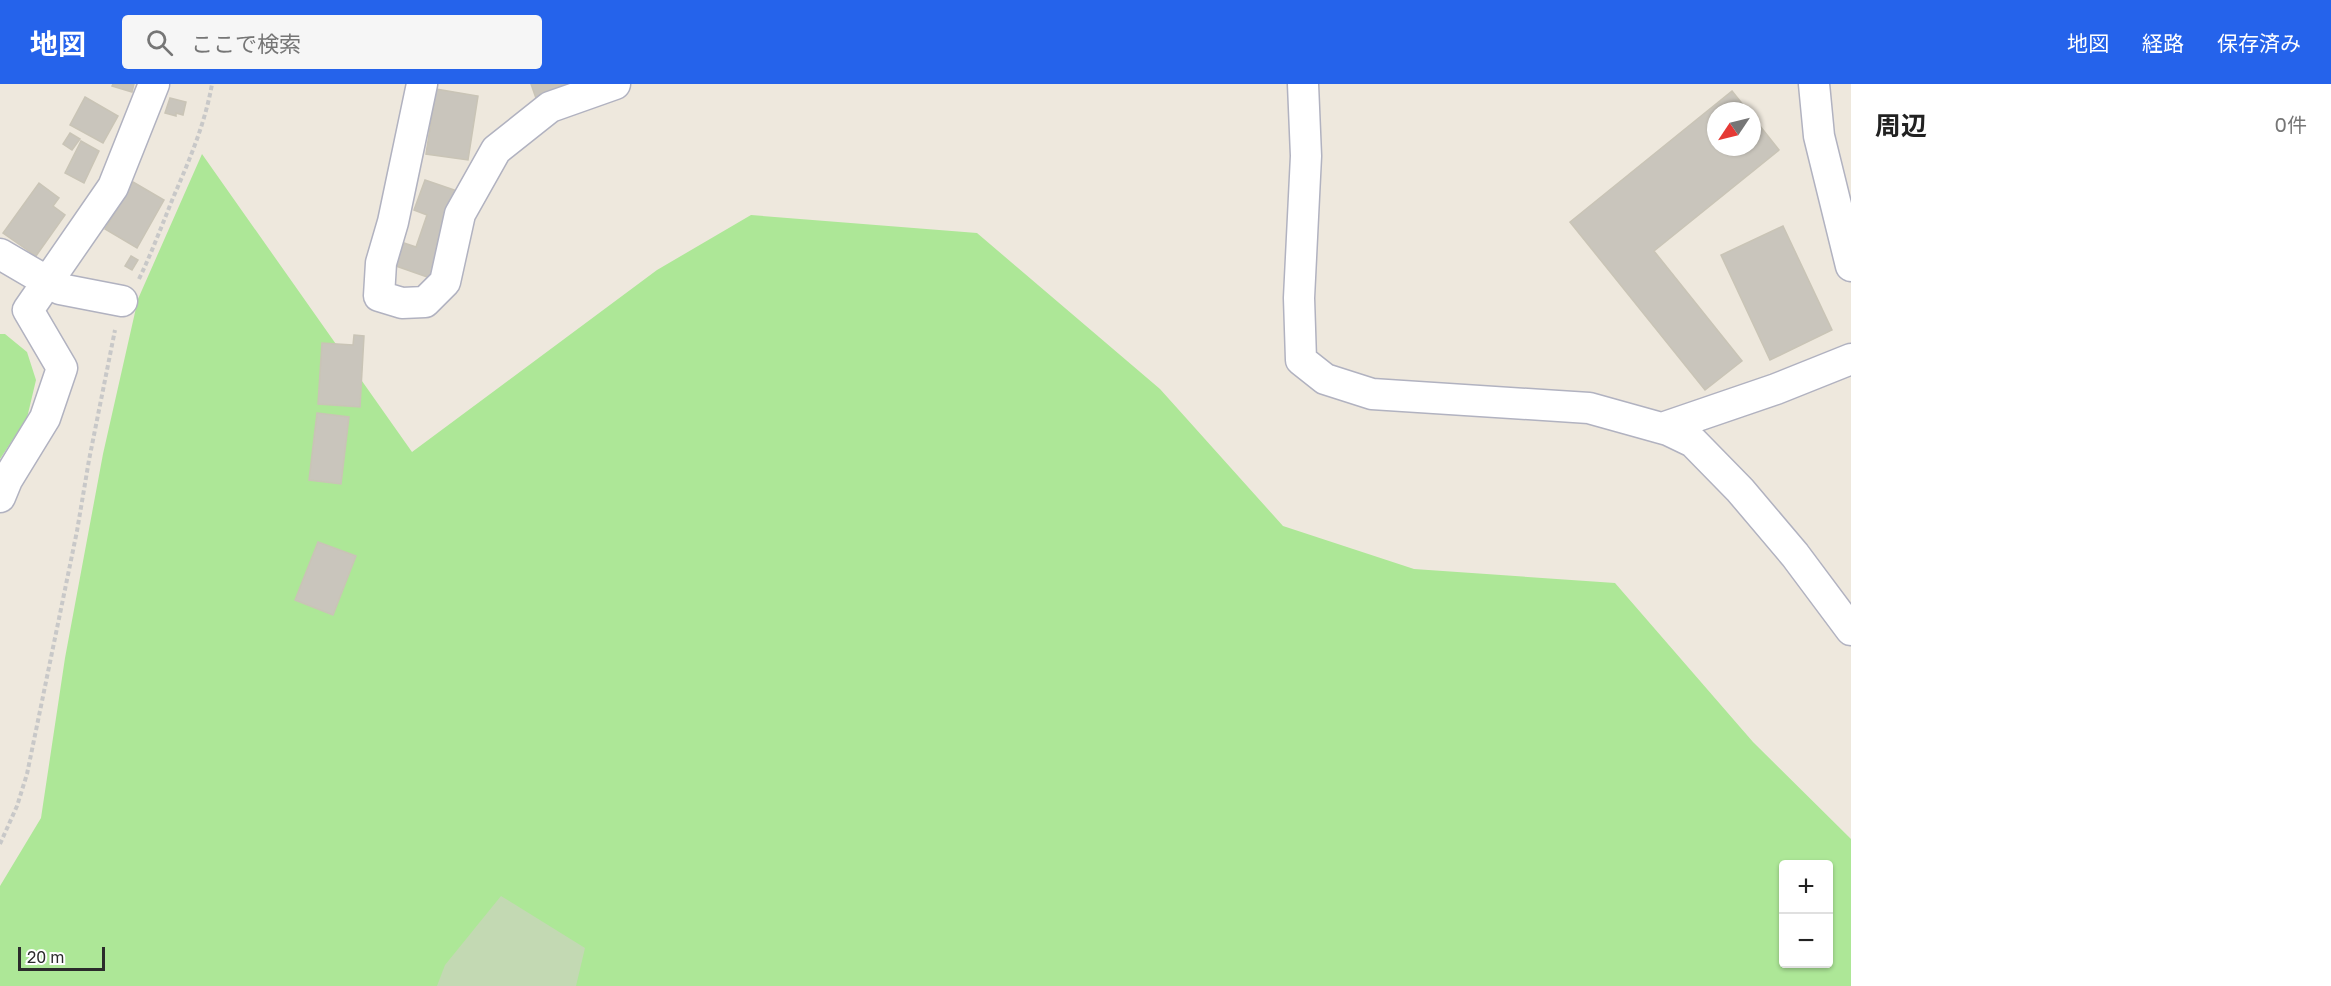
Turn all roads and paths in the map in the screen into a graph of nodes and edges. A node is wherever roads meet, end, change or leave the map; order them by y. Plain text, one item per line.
1 (154, 84) edge
2 (212, 84) edge
3 (422, 84) edge
4 (615, 84) edge
5 (1303, 84) edge
6 (1814, 84) edge
7 (0, 254) edge
8 (1851, 266) edge
9 (47, 282) junction
10 (122, 301) junction
11 (1851, 358) edge
12 (1662, 428) junction
13 (0, 497) edge
14 (1851, 630) edge
15 (0, 844) edge

1 - 9 street
2 - 10 path
3 - 4 street
5 - 12 street
6 - 8 street
7 - 9 street
9 - 10 street
9 - 13 street
10 - 15 path
11 - 12 street
12 - 14 street

